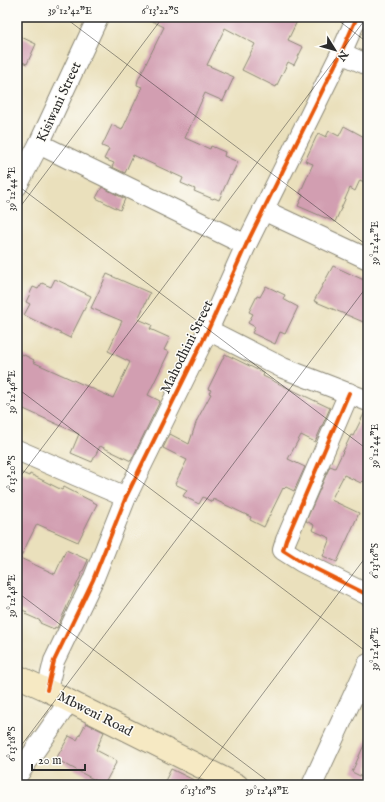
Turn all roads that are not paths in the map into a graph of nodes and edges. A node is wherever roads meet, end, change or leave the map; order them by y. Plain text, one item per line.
1 (98, 17) edge
2 (357, 17) edge
3 (341, 53) junction
4 (368, 65) edge
5 (39, 144) junction
6 (17, 186) edge
7 (263, 210) junction
8 (246, 245) junction
9 (368, 259) edge
10 (208, 330) junction
11 (349, 393) junction
12 (368, 401) edge
13 (17, 450) edge
14 (126, 497) junction
15 (368, 595) edge
16 (368, 664) edge
17 (17, 676) edge
18 (48, 690) junction
19 (69, 700) junction
20 (17, 776) edge
21 (237, 785) edge
22 (312, 785) edge

1 - 5 street, Kisiwani Street
2 - 3 street, Mahodhini Street
3 - 4 street
3 - 7 street, Mahodhini Street
5 - 6 street, Kisiwani Street
5 - 8 street
7 - 8 street, Mahodhini Street
7 - 9 street
8 - 10 street, Mahodhini Street
10 - 11 street
10 - 14 street, Mahodhini Street
11 - 12 street
11 - 15 street
13 - 14 street
14 - 18 street, Mahodhini Street
16 - 22 street
17 - 18 street, Mbweni Road
18 - 19 street, Mbweni Road
19 - 20 street
19 - 21 street, Mbweni Road

